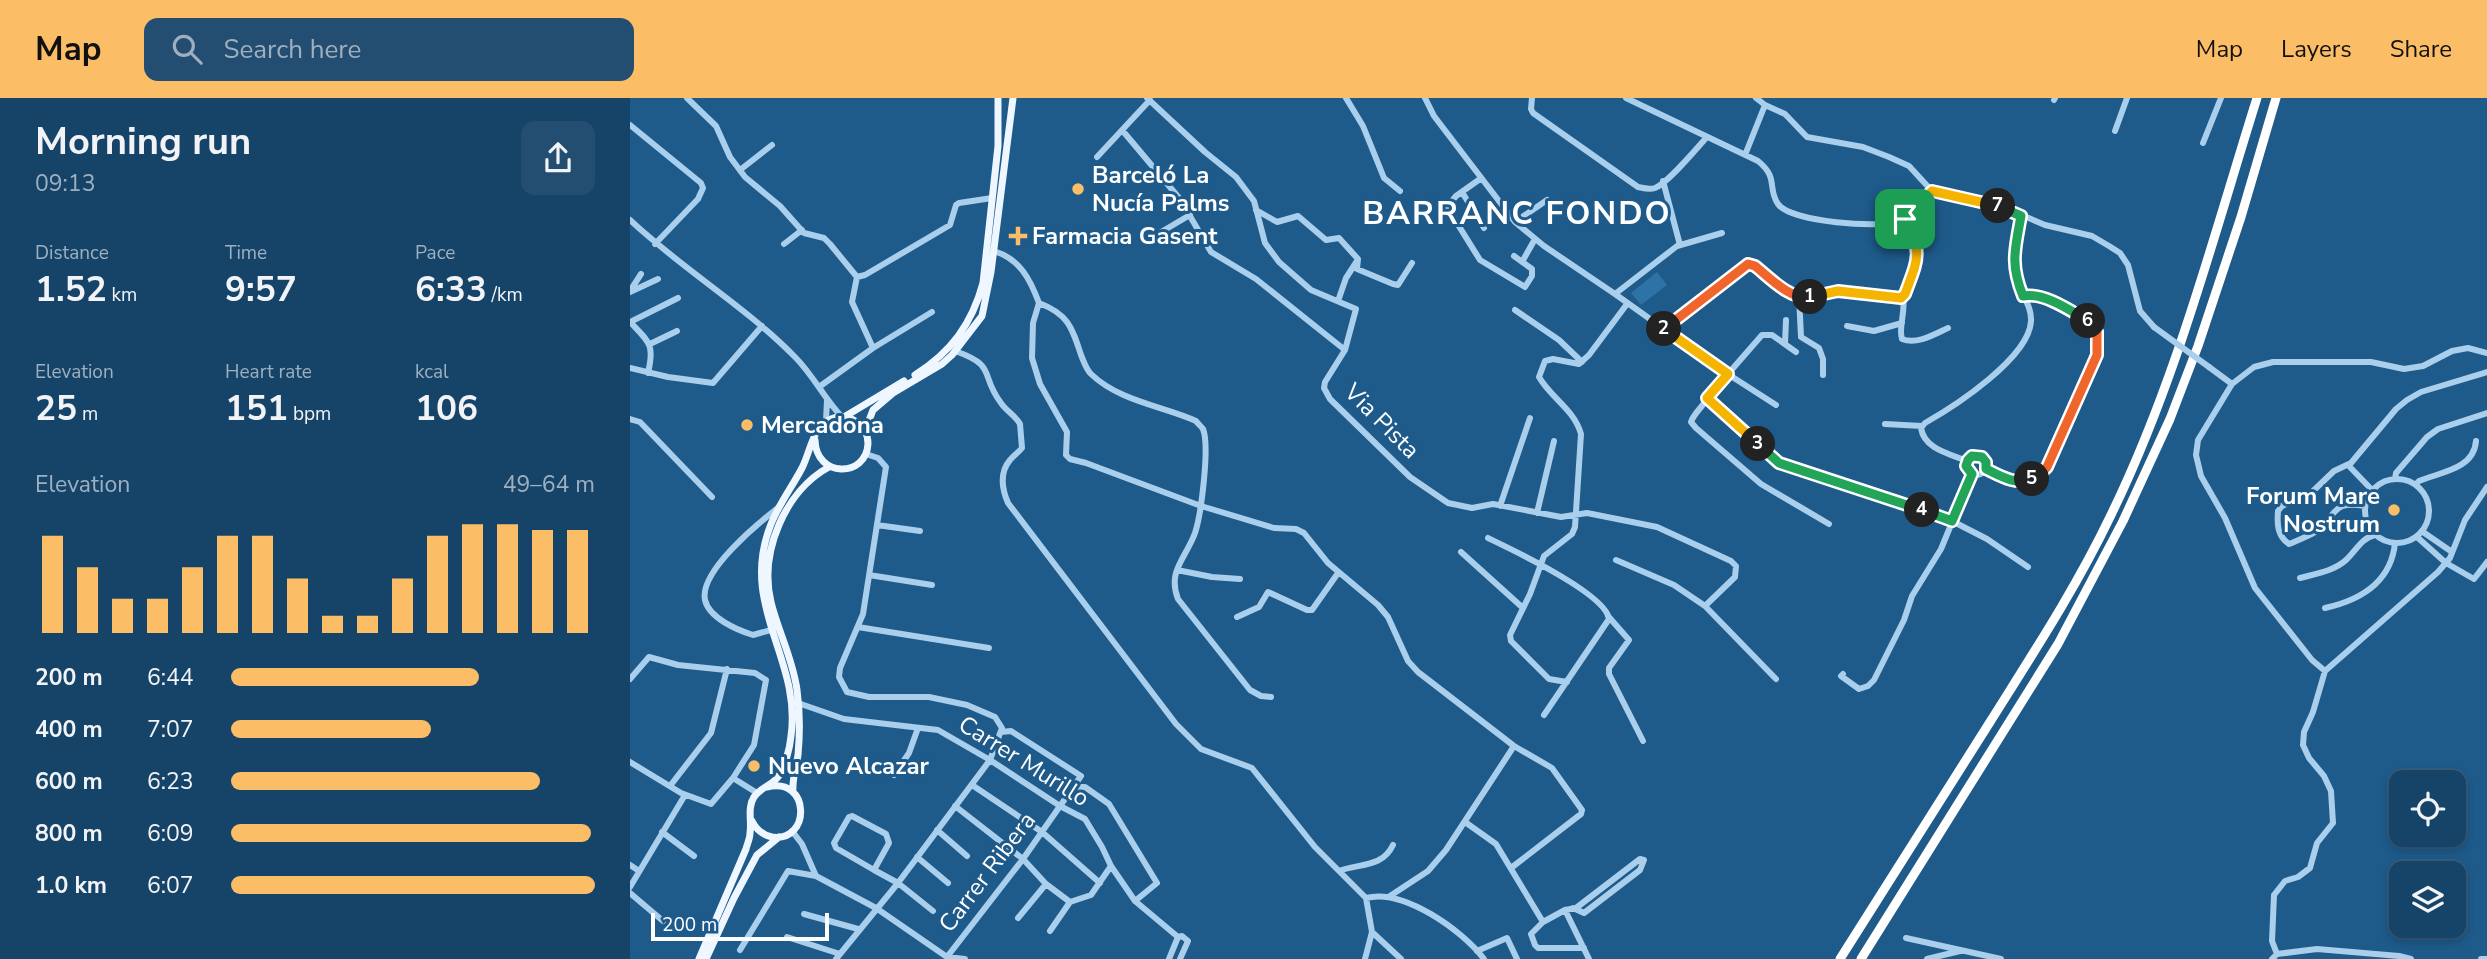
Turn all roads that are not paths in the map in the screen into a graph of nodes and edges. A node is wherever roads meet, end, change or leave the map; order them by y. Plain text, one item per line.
1 (687, 98) edge
2 (998, 98) edge
3 (1013, 98) edge
4 (1161, 98) edge
5 (1346, 98) edge
6 (1424, 98) edge
7 (1532, 98) edge
8 (1626, 98) edge
9 (1756, 98) edge
10 (2127, 98) edge
11 (2221, 98) edge
12 (2257, 98) edge
13 (2276, 98) edge
14 (1151, 101) edge
15 (1765, 105) junction
16 (630, 125) edge
17 (1122, 131) junction
18 (2115, 131) dead end
19 (1707, 137) junction
20 (2203, 143) dead end
21 (772, 145) dead end
22 (1745, 155) junction
23 (1097, 157) dead end
24 (740, 170) junction
25 (1480, 179) junction
26 (1663, 181) junction
27 (1401, 191) dead end
28 (1932, 191) junction
29 (1462, 192) junction
30 (992, 198) junction
31 (1547, 200) dead end
32 (1256, 210) junction
33 (1190, 215) junction
34 (2021, 216) junction
35 (1905, 219) junction
36 (630, 220) edge
37 (1515, 222) junction
38 (1484, 228) dead end
39 (802, 230) junction
40 (1722, 233) dead end
41 (1156, 235) dead end
42 (1535, 239) junction
43 (655, 244) junction
44 (785, 244) dead end
45 (1680, 245) junction
46 (994, 251) junction
47 (1514, 256) dead end
48 (1358, 259) junction
49 (1522, 262) junction
50 (1412, 263) dead end
51 (641, 274) dead end
52 (856, 277) junction
53 (658, 279) dead end
54 (630, 292) edge
55 (1615, 294) junction
56 (1903, 296) junction
57 (2023, 296) junction
58 (1802, 297) junction
59 (678, 298) dead end
60 (1338, 301) junction
61 (1039, 303) junction
62 (1627, 304) junction
63 (1515, 310) dead end
64 (932, 312) dead end
65 (1786, 320) dead end
66 (630, 322) edge
67 (1902, 323) junction
68 (762, 326) junction
69 (1847, 326) dead end
70 (1948, 328) dead end
71 (1664, 329) junction
72 (677, 331) dead end
73 (650, 344) junction
74 (1785, 344) junction
75 (873, 348) junction
76 (1345, 350) junction
77 (955, 351) junction
78 (1796, 352) dead end
79 (2487, 353) edge
80 (1582, 362) junction
81 (630, 368) edge
82 (2487, 372) edge
83 (648, 373) junction
84 (1728, 374) junction
85 (1823, 375) dead end
86 (2232, 384) junction
87 (819, 387) junction
88 (1707, 398) junction
89 (827, 400) junction
90 (1776, 405) dead end
91 (2487, 413) edge
92 (843, 416) junction
93 (1530, 418) dead end
94 (630, 419) edge
95 (826, 421) junction
96 (1885, 424) dead end
97 (1922, 426) junction
98 (865, 432) junction
99 (815, 440) junction
100 (1554, 441) dead end
101 (2476, 441) dead end
102 (866, 454) junction
103 (1967, 461) junction
104 (2348, 465) junction
105 (829, 467) junction
106 (1986, 469) junction
107 (1972, 474) junction
108 (2395, 479) junction
109 (2416, 484) junction
110 (2487, 486) edge
111 (2373, 491) junction
112 (712, 497) dead end
113 (1496, 505) junction
114 (1201, 506) junction
115 (2365, 506) junction
116 (779, 507) junction
117 (1537, 513) junction
118 (1577, 515) junction
119 (1952, 521) junction
120 (1829, 524) dead end
121 (877, 525) junction
122 (920, 531) dead end
123 (2375, 535) junction
124 (2420, 535) junction
125 (1488, 538) dead end
126 (2395, 543) junction
127 (1461, 552) dead end
128 (2452, 552) junction
129 (1616, 560) dead end
130 (2487, 562) edge
131 (2446, 563) junction
132 (1541, 564) junction
133 (2028, 567) dead end
134 (1177, 570) junction
135 (1338, 573) junction
136 (869, 575) junction
137 (2300, 578) dead end
138 (1240, 579) dead end
139 (932, 585) dead end
140 (1705, 606) junction
141 (1523, 608) junction
142 (2325, 608) dead end
143 (1608, 616) junction
144 (1237, 617) dead end
145 (858, 627) junction
146 (771, 630) junction
147 (989, 649) dead end
148 (727, 669) junction
149 (2325, 671) junction
150 (1843, 674) dead end
151 (630, 679) edge
152 (1776, 679) dead end
153 (1567, 682) junction
154 (1271, 697) dead end
155 (798, 704) junction
156 (1544, 715) dead end
157 (918, 727) junction
158 (1001, 730) junction
159 (1643, 741) dead end
160 (1514, 746) junction
161 (990, 760) junction
162 (630, 762) edge
163 (894, 775) dead end
164 (733, 778) junction
165 (972, 785) junction
166 (670, 786) junction
167 (760, 791) junction
168 (793, 792) junction
169 (685, 795) junction
170 (1062, 803) junction
171 (955, 806) junction
172 (750, 817) junction
173 (1465, 822) junction
174 (937, 830) junction
175 (792, 831) junction
176 (662, 832) junction
177 (1042, 832) junction
178 (779, 837) junction
179 (1393, 845) dead end
180 (694, 856) dead end
181 (967, 856) dead end
182 (917, 857) junction
183 (1023, 859) junction
184 (630, 865) edge
185 (1111, 866) junction
186 (1511, 868) junction
187 (874, 870) junction
188 (1339, 870) junction
189 (639, 871) junction
190 (816, 876) junction
191 (898, 883) junction
192 (948, 883) dead end
193 (1100, 883) junction
194 (1046, 884) junction
195 (630, 887) edge
196 (630, 893) edge
197 (1390, 896) junction
198 (1366, 898) junction
199 (1135, 901) junction
200 (1070, 902) junction
201 (876, 908) junction
202 (1575, 908) junction
203 (1565, 909) junction
204 (933, 911) dead end
205 (804, 914) dead end
206 (1018, 918) dead end
207 (663, 920) dead end
208 (1543, 922) junction
209 (858, 929) junction
210 (1049, 931) dead end
211 (1371, 932) junction
212 (787, 937) dead end
213 (1178, 937) junction
214 (1906, 938) dead end
215 (1584, 948) junction
216 (740, 950) dead end
217 (1962, 950) junction
218 (1477, 951) junction
219 (838, 957) edge
220 (947, 957) junction
221 (2274, 957) edge
222 (2406, 958) edge
223 (699, 959) edge
224 (706, 959) edge
225 (965, 959) edge
226 (1169, 959) edge
227 (1180, 959) edge
228 (1365, 959) edge
229 (1401, 959) edge
230 (1484, 959) edge
231 (1517, 959) edge
232 (1589, 959) edge
233 (1840, 959) edge
234 (1861, 959) edge
235 (1927, 959) edge
236 (2001, 959) edge
237 (2481, 959) edge
238 (2487, 959) edge

1 - 24 street
2 - 30 main road
3 - 46 main road
4 - 14 street
5 - 27 street
6 - 25 street
7 - 26 street
8 - 19 street
9 - 15 street
10 - 18 street
11 - 20 street
12 - 233 highway
13 - 234 highway
14 - 17 street
14 - 32 street
15 - 22 street
15 - 28 street
16 - 43 street
17 - 23 street
17 - 33 street
19 - 22 street
19 - 26 street
21 - 24 street
22 - 35 street
24 - 39 street
25 - 29 street
25 - 37 street
26 - 45 street
28 - 34 street
28 - 35 street
29 - 38 street
29 - 49 street
30 - 52 street
30 - 92 main road
31 - 37 street
32 - 48 street
32 - 60 street
33 - 41 street
33 - 76 street
34 - 57 street
34 - 86 street, bridge
35 - 56 street
36 - 43 street
37 - 42 street
39 - 44 street
39 - 52 street
40 - 45 street
42 - 49 street
42 - 55 street
43 - 68 street
45 - 55 street
46 - 61 street
46 - 77 main road
47 - 49 street
48 - 50 street
48 - 60 street
51 - 54 street
52 - 75 street
53 - 54 street
55 - 62 street
56 - 58 street
56 - 67 street
57 - 97 street
57 - 106 street
58 - 71 street
58 - 85 street
59 - 66 street
60 - 76 street, Via Pista
61 - 114 street
61 - 114 street
62 - 71 street
62 - 80 street
63 - 80 street
64 - 75 street
65 - 74 street
66 - 73 street
67 - 69 street
67 - 70 street
68 - 83 street
68 - 87 street
71 - 84 street
72 - 73 street
73 - 83 street
74 - 78 street
74 - 84 street
75 - 87 street
76 - 113 street, Via Pista
77 - 98 main road
77 - 188 street
79 - 86 street
80 - 118 street
81 - 83 street
82 - 104 street
84 - 88 street
84 - 90 street
86 - 149 street
87 - 89 street
88 - 119 street
88 - 120 street
89 - 92 street
89 - 95 street
91 - 108 street
92 - 95 main road
92 - 98 main road
93 - 113 street
94 - 112 street
95 - 99 main road
96 - 97 street
97 - 103 street
98 - 102 main road
99 - 105 main road
99 - 116 main road
100 - 117 street
101 - 109 street
102 - 105 main road
102 - 121 street
103 - 106 street
103 - 107 street
104 - 111 street
104 - 115 street
105 - 155 main road
106 - 107 street
107 - 119 street
108 - 109 street
108 - 111 street
109 - 124 street
110 - 128 street
111 - 115 street
113 - 117 street, Via Pista
114 - 134 street
114 - 135 street
115 - 123 street
116 - 146 main road
116 - 146 street
117 - 118 street, Via Pista
118 - 132 street
118 - 140 street, Via Pista
119 - 133 street
119 - 150 street
121 - 122 street
121 - 136 street
123 - 126 street
123 - 137 street
124 - 126 street
124 - 128 street
124 - 131 street
125 - 132 street
126 - 142 street
127 - 141 street
128 - 131 street
129 - 140 street
130 - 131 street
131 - 149 street
132 - 141 street
132 - 143 street
134 - 138 street
134 - 154 street
135 - 144 street
135 - 160 street
136 - 139 street
136 - 145 street
140 - 152 street
141 - 153 street
143 - 153 street
143 - 159 street
145 - 147 street
145 - 158 street
146 - 167 main road
148 - 151 street
148 - 164 street
148 - 166 street
149 - 221 street
153 - 156 street
155 - 157 street, Carrer Murillo
155 - 168 main road
157 - 161 street, Carrer Murillo
157 - 163 street, Carrer Murillo
158 - 161 street
158 - 170 street, Carrer Ribera
160 - 173 street
160 - 186 street
161 - 165 street
161 - 170 street, Carrer Murillo
162 - 166 street
164 - 167 street
164 - 169 street
165 - 171 street
165 - 177 street
166 - 169 street
167 - 168 main road
167 - 172 main road
168 - 175 main road
169 - 176 street
170 - 177 street, Carrer Ribera
170 - 185 street, Carrer Murillo
170 - 199 street
171 - 174 street
171 - 183 street
172 - 178 main road
172 - 223 main road
173 - 186 street
173 - 197 street
174 - 181 street
174 - 182 street
175 - 178 main road
175 - 190 street
176 - 180 street
176 - 189 street
177 - 183 street, Carrer Ribera
177 - 193 street
178 - 224 main road
179 - 188 street
182 - 191 street
182 - 192 street
183 - 194 street
183 - 220 street, Carrer Ribera
184 - 189 street
185 - 193 street
185 - 199 street, Carrer Murillo
186 - 208 street
187 - 187 street
187 - 191 street
188 - 198 street
189 - 195 street
190 - 201 street
190 - 216 street
191 - 201 street
191 - 204 street
193 - 200 street
194 - 200 street
194 - 206 street
196 - 207 street
197 - 198 street
197 - 218 street
198 - 211 street
199 - 213 street, Carrer Murillo
200 - 210 street
201 - 209 street
201 - 220 street
202 - 202 street
202 - 203 street
203 - 208 street
203 - 215 street
205 - 209 street
208 - 215 street
209 - 219 street
211 - 228 street
211 - 229 street
212 - 219 street
213 - 226 street
213 - 227 street
214 - 217 street
215 - 232 street
217 - 235 street
217 - 236 street
218 - 230 street
218 - 231 street
220 - 225 street
221 - 222 street
237 - 238 street

